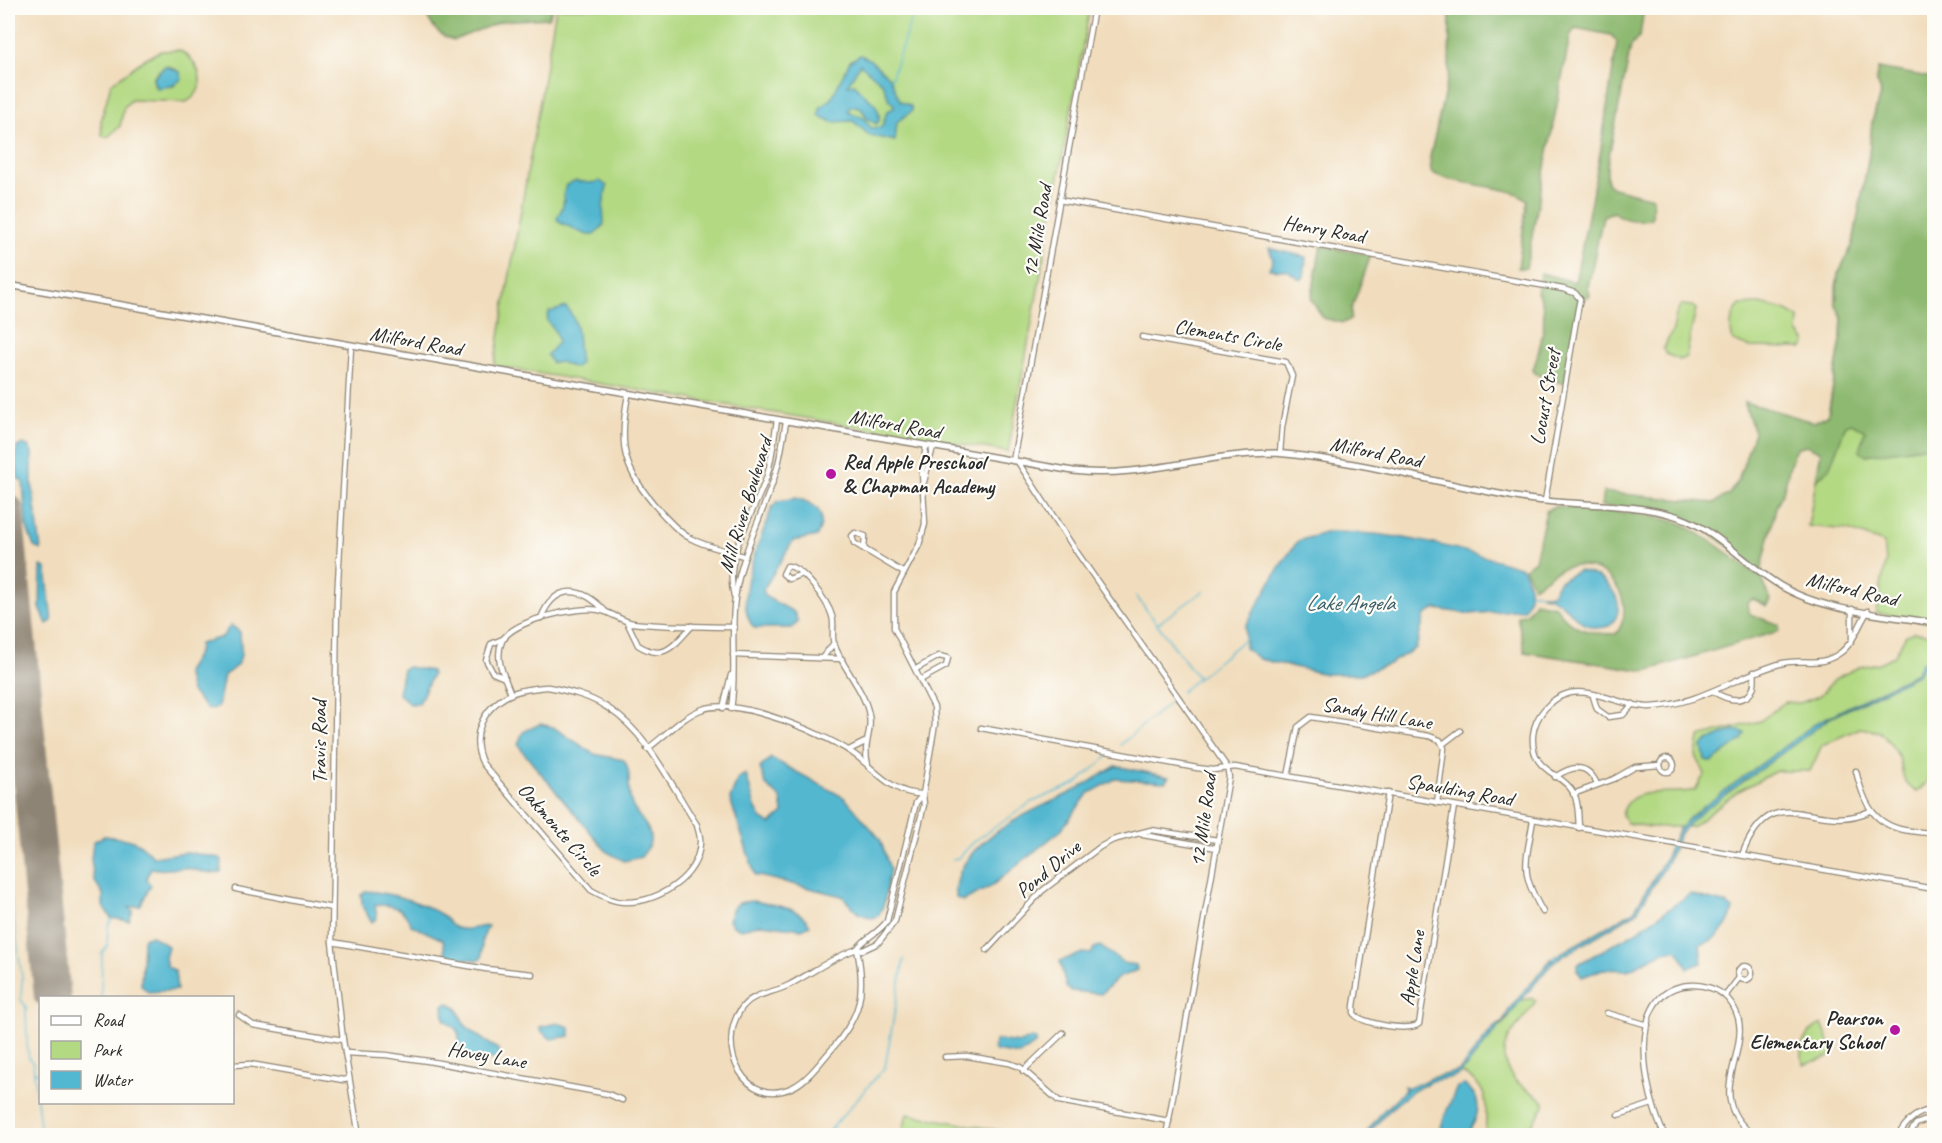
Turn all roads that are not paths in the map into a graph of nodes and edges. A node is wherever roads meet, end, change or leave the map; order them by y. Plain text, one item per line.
1 (1094, 8) edge
2 (1059, 200) junction
3 (8, 285) edge
4 (1580, 299) joint
5 (1142, 337) dead end
6 (351, 347) junction
7 (628, 395) junction
8 (777, 420) junction
9 (786, 422) junction
10 (926, 446) junction
11 (933, 447) junction
12 (1280, 453) junction
13 (1015, 462) junction
14 (924, 482) junction
15 (1545, 501) junction
16 (864, 549) dead end
17 (735, 554) junction
18 (743, 556) junction
19 (904, 573) junction
20 (802, 574) dead end
21 (735, 598) junction
22 (1852, 609) junction
23 (1868, 611) junction
24 (605, 612) junction
25 (541, 618) junction
26 (627, 622) junction
27 (1935, 622) edge
28 (692, 626) junction
29 (734, 627) junction
30 (505, 638) junction
31 (1852, 638) junction
32 (834, 643) junction
33 (733, 655) junction
34 (822, 658) junction
35 (842, 659) junction
36 (916, 669) junction
37 (1755, 672) junction
38 (732, 673) junction
39 (505, 678) junction
40 (922, 679) junction
41 (1714, 692) junction
42 (511, 694) junction
43 (1593, 696) junction
44 (1633, 704) junction
45 (723, 708) junction
46 (731, 709) junction
47 (981, 728) dead end
48 (1460, 731) dead end
49 (865, 742) junction
50 (1443, 744) junction
51 (647, 749) junction
52 (849, 750) junction
53 (868, 765) junction
54 (1660, 765) dead end
55 (1227, 767) junction
56 (1856, 771) dead end
57 (1288, 776) junction
58 (1555, 777) junction
59 (1597, 784) junction
60 (1388, 793) junction
61 (923, 794) junction
62 (1574, 794) junction
63 (1437, 802) junction
64 (1454, 806) junction
65 (1870, 811) junction
66 (1533, 820) junction
67 (1579, 828) junction
68 (1935, 831) edge
69 (1143, 834) junction
70 (1185, 835) junction
71 (1218, 840) junction
72 (1185, 842) junction
73 (1217, 848) junction
74 (1742, 855) junction
75 (236, 889) dead end
76 (1935, 889) edge
77 (332, 908) junction
78 (1542, 912) dead end
79 (332, 942) junction
80 (856, 949) junction
81 (987, 950) dead end
82 (532, 974) dead end
83 (1739, 978) dead end
84 (1725, 996) junction
85 (1607, 1013) dead end
86 (239, 1015) dead end
87 (1648, 1024) junction
88 (1063, 1033) dead end
89 (342, 1040) junction
90 (345, 1053) junction
91 (945, 1057) dead end
92 (234, 1065) edge
93 (1023, 1071) junction
94 (349, 1079) junction
95 (622, 1100) dead end
96 (1653, 1104) junction
97 (1935, 1109) edge
98 (1618, 1115) dead end
99 (1935, 1117) edge
100 (1169, 1121) junction
101 (359, 1136) edge
102 (1166, 1136) edge
103 (1665, 1136) edge
104 (1755, 1136) edge
105 (1898, 1136) edge
106 (1908, 1136) edge

1 - 2 street, 12 Mile Road
2 - 4 street, Henry Road
2 - 13 street, 12 Mile Road
3 - 6 street, Milford Road
4 - 15 street, Locust Street
5 - 12 street, Clements Circle
6 - 7 street, Milford Road
6 - 77 street, Travis Road
7 - 8 street, Milford Road
7 - 17 street
8 - 9 street, Milford Road
8 - 17 street, Mill River Boulevard
9 - 10 street, Milford Road
9 - 18 street, Mill River Boulevard
10 - 11 street, Milford Road
10 - 14 street
11 - 13 street, Milford Road
11 - 14 street
12 - 13 street, Milford Road
12 - 15 street, Milford Road
13 - 55 street, 12 Mile Road
14 - 19 street
15 - 22 street, Milford Road
16 - 19 street
17 - 18 street
17 - 21 street, Mill River Boulevard
18 - 21 street, Mill River Boulevard
19 - 36 street
20 - 32 street
21 - 29 street, Mill River Boulevard
22 - 23 street, Milford Road
22 - 31 street
23 - 27 street, Milford Road
23 - 31 street
24 - 25 street
24 - 25 street
24 - 26 street
25 - 30 street
26 - 28 street
26 - 28 street
28 - 29 street
29 - 33 street, Mill River Boulevard
30 - 39 street
30 - 39 street
31 - 37 street
32 - 34 street
32 - 35 street
33 - 34 street
33 - 38 street, Mill River Boulevard
34 - 35 street
35 - 49 street
36 - 40 street
36 - 40 street
37 - 41 street
37 - 41 street
38 - 45 street, Mill River Boulevard
38 - 46 street, Mill River Boulevard
39 - 42 street
40 - 61 street
41 - 44 street
42 - 51 street, Oakmonte Circle
42 - 51 street, Oakmonte Circle
43 - 44 street
43 - 44 street
43 - 58 street
45 - 46 street
45 - 51 street
46 - 52 street
47 - 55 street, Spaulding Road
48 - 50 street
49 - 52 street
49 - 53 street
50 - 57 street, Sandy Hill Lane
50 - 63 street, Sandy Hill Lane
52 - 53 street
53 - 61 street
54 - 59 street
55 - 57 street, Spaulding Road
55 - 71 street, 12 Mile Road
56 - 65 street
57 - 60 street, Spaulding Road
58 - 59 street
58 - 62 street
59 - 62 street
60 - 63 street, Spaulding Road
60 - 64 street, Apple Lane
61 - 80 street
61 - 80 street
62 - 67 street
63 - 64 street, Spaulding Road
64 - 66 street, Spaulding Road
65 - 68 street
65 - 74 street
66 - 67 street, Spaulding Road
66 - 78 street
67 - 74 street, Spaulding Road
69 - 70 street, Pond Drive
69 - 72 street, Pond Drive
69 - 81 street, Pond Drive
70 - 71 street, Pond Drive
70 - 72 street
71 - 73 street, 12 Mile Road
72 - 73 street, Pond Drive
73 - 100 street, 12 Mile Road
74 - 76 street, Spaulding Road
75 - 77 street
77 - 79 street, Travis Road
79 - 82 street
79 - 89 street, Travis Road
80 - 80 street
83 - 84 street
84 - 87 street
84 - 104 street
85 - 87 street
86 - 89 street
87 - 96 street
88 - 93 street
89 - 90 street, Travis Road
90 - 94 street, Travis Road
90 - 95 street, Hovey Lane
91 - 93 street
92 - 94 street
93 - 100 street
94 - 101 street, Travis Road
96 - 98 street
96 - 103 street
97 - 105 street
99 - 106 street
100 - 102 street, 12 Mile Road

